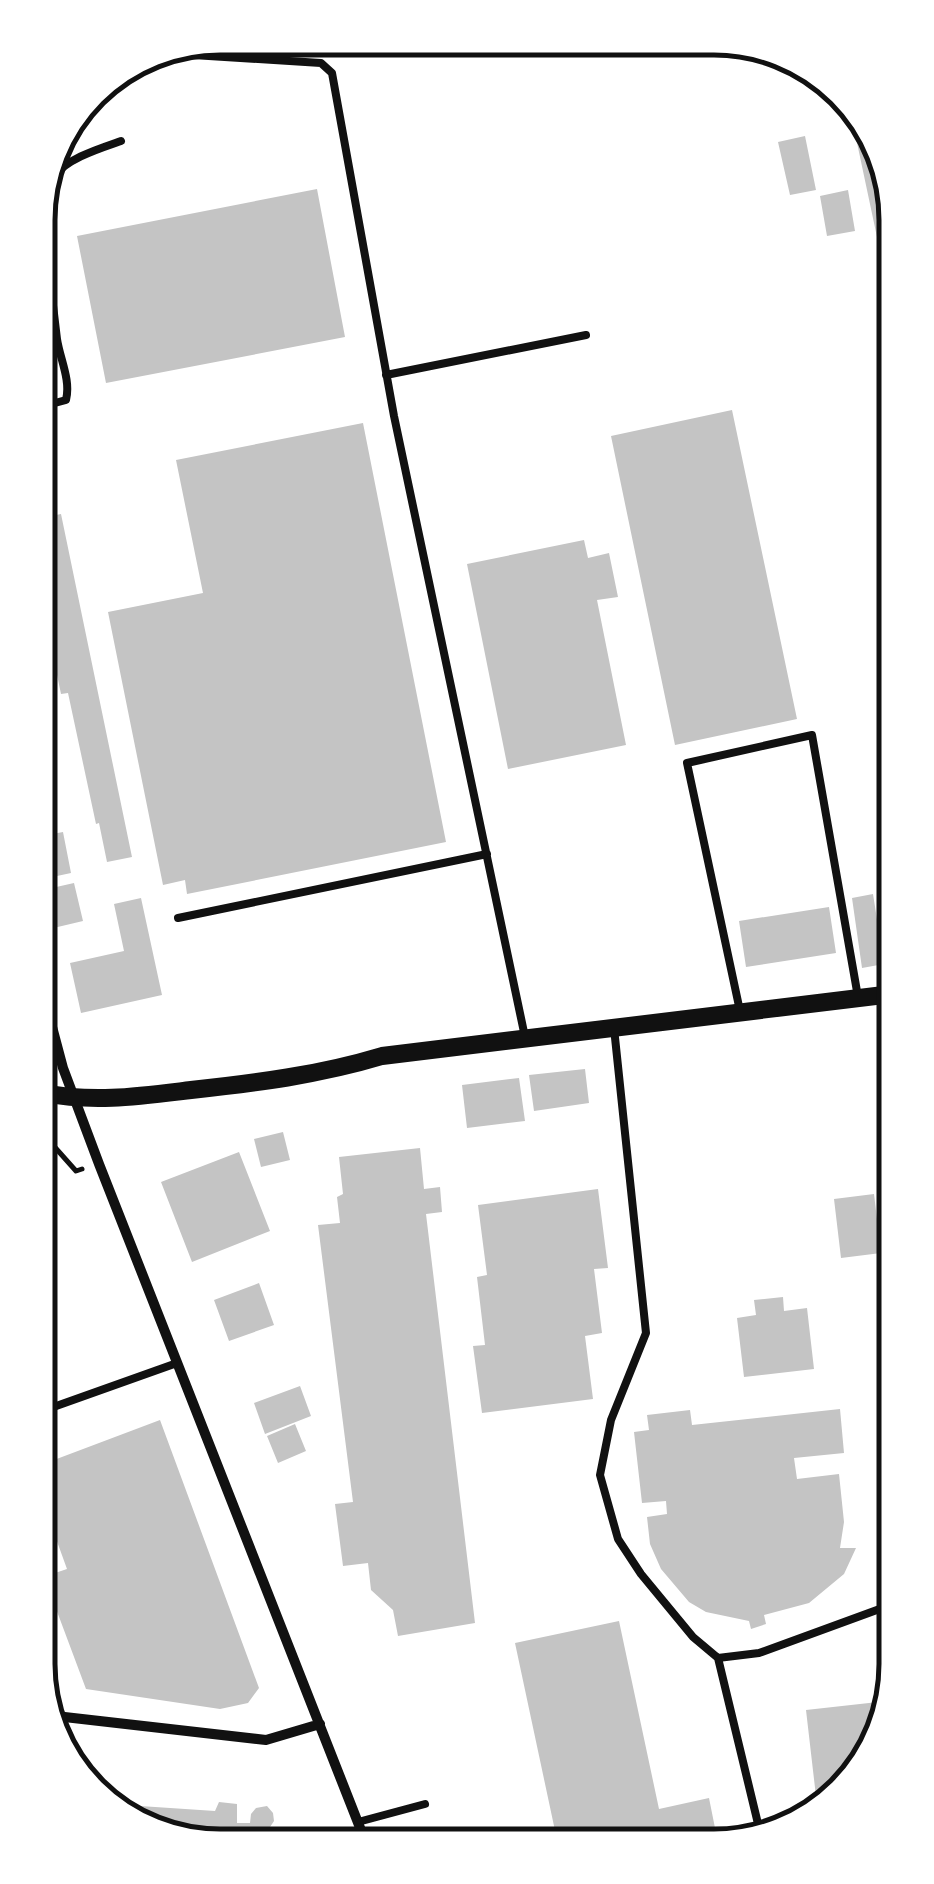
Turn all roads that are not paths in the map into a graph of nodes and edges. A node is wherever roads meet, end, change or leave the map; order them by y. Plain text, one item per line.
1 (209, 56) edge
2 (121, 140) dead end
3 (66, 163) edge
4 (55, 322) edge
5 (586, 335) dead end
6 (386, 375) junction
7 (55, 403) edge
8 (487, 854) junction
9 (178, 918) dead end
10 (879, 996) edge
11 (858, 998) junction
12 (740, 1011) junction
13 (614, 1027) junction
14 (525, 1036) junction
15 (55, 1038) edge
16 (55, 1095) edge
17 (76, 1099) junction
18 (178, 1363) junction
19 (55, 1406) edge
20 (879, 1609) edge
21 (718, 1658) junction
22 (64, 1718) edge
23 (320, 1724) junction
24 (426, 1804) dead end
25 (358, 1822) junction
26 (758, 1822) edge
27 (361, 1829) edge

1 - 6 lane
2 - 3 lane
4 - 7 lane
5 - 6 lane
6 - 8 lane
8 - 9 lane
8 - 14 lane
10 - 11 street
11 - 12 street
11 - 12 lane
12 - 13 street
13 - 14 street
13 - 21 lane
14 - 17 street
15 - 17 street
16 - 17 street
17 - 18 street
18 - 19 lane
18 - 23 street
20 - 21 lane
21 - 26 lane
22 - 23 street
23 - 25 street
24 - 25 lane
25 - 27 street

